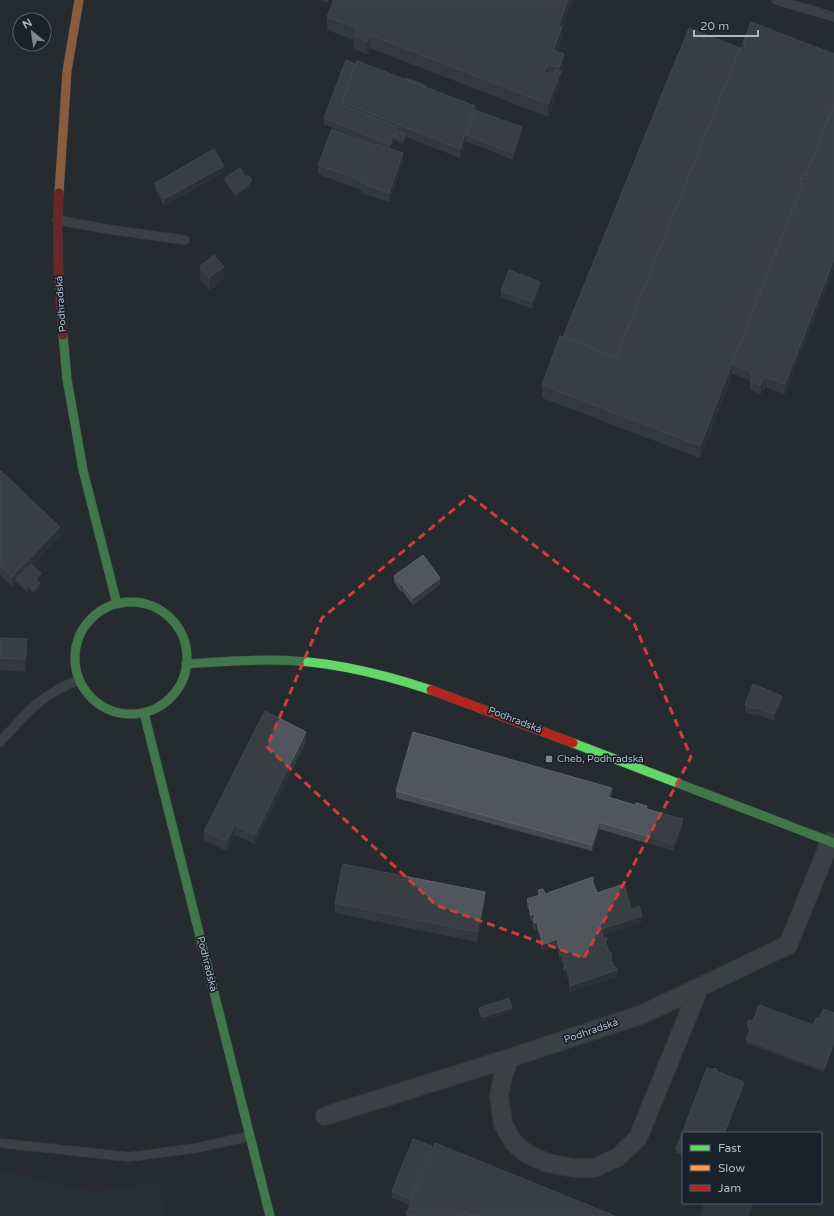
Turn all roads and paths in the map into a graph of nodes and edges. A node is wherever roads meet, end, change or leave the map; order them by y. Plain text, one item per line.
1 (79, 0) edge
2 (776, 0) edge
3 (834, 17) edge
4 (57, 220) junction
5 (185, 240) dead end
6 (116, 604) junction
7 (186, 664) junction
8 (79, 680) junction
9 (144, 713) junction
10 (0, 742) edge
11 (832, 842) edge
12 (699, 988) junction
13 (510, 1058) junction
14 (325, 1116) dead end
15 (250, 1136) junction
16 (0, 1143) edge
17 (270, 1216) edge

1 - 4 main road, Podhradská
2 - 3 lane
4 - 5 lane
4 - 6 main road, Podhradská
6 - 7 main road
6 - 8 main road
7 - 9 main road
7 - 11 main road, Podhradská
8 - 9 main road
8 - 10 lane
9 - 15 main road, Podhradská
11 - 12 street, Podhradská
12 - 13 street, Podhradská
12 - 13 street
13 - 14 street, Podhradská
15 - 16 lane
15 - 17 main road, Podhradská

